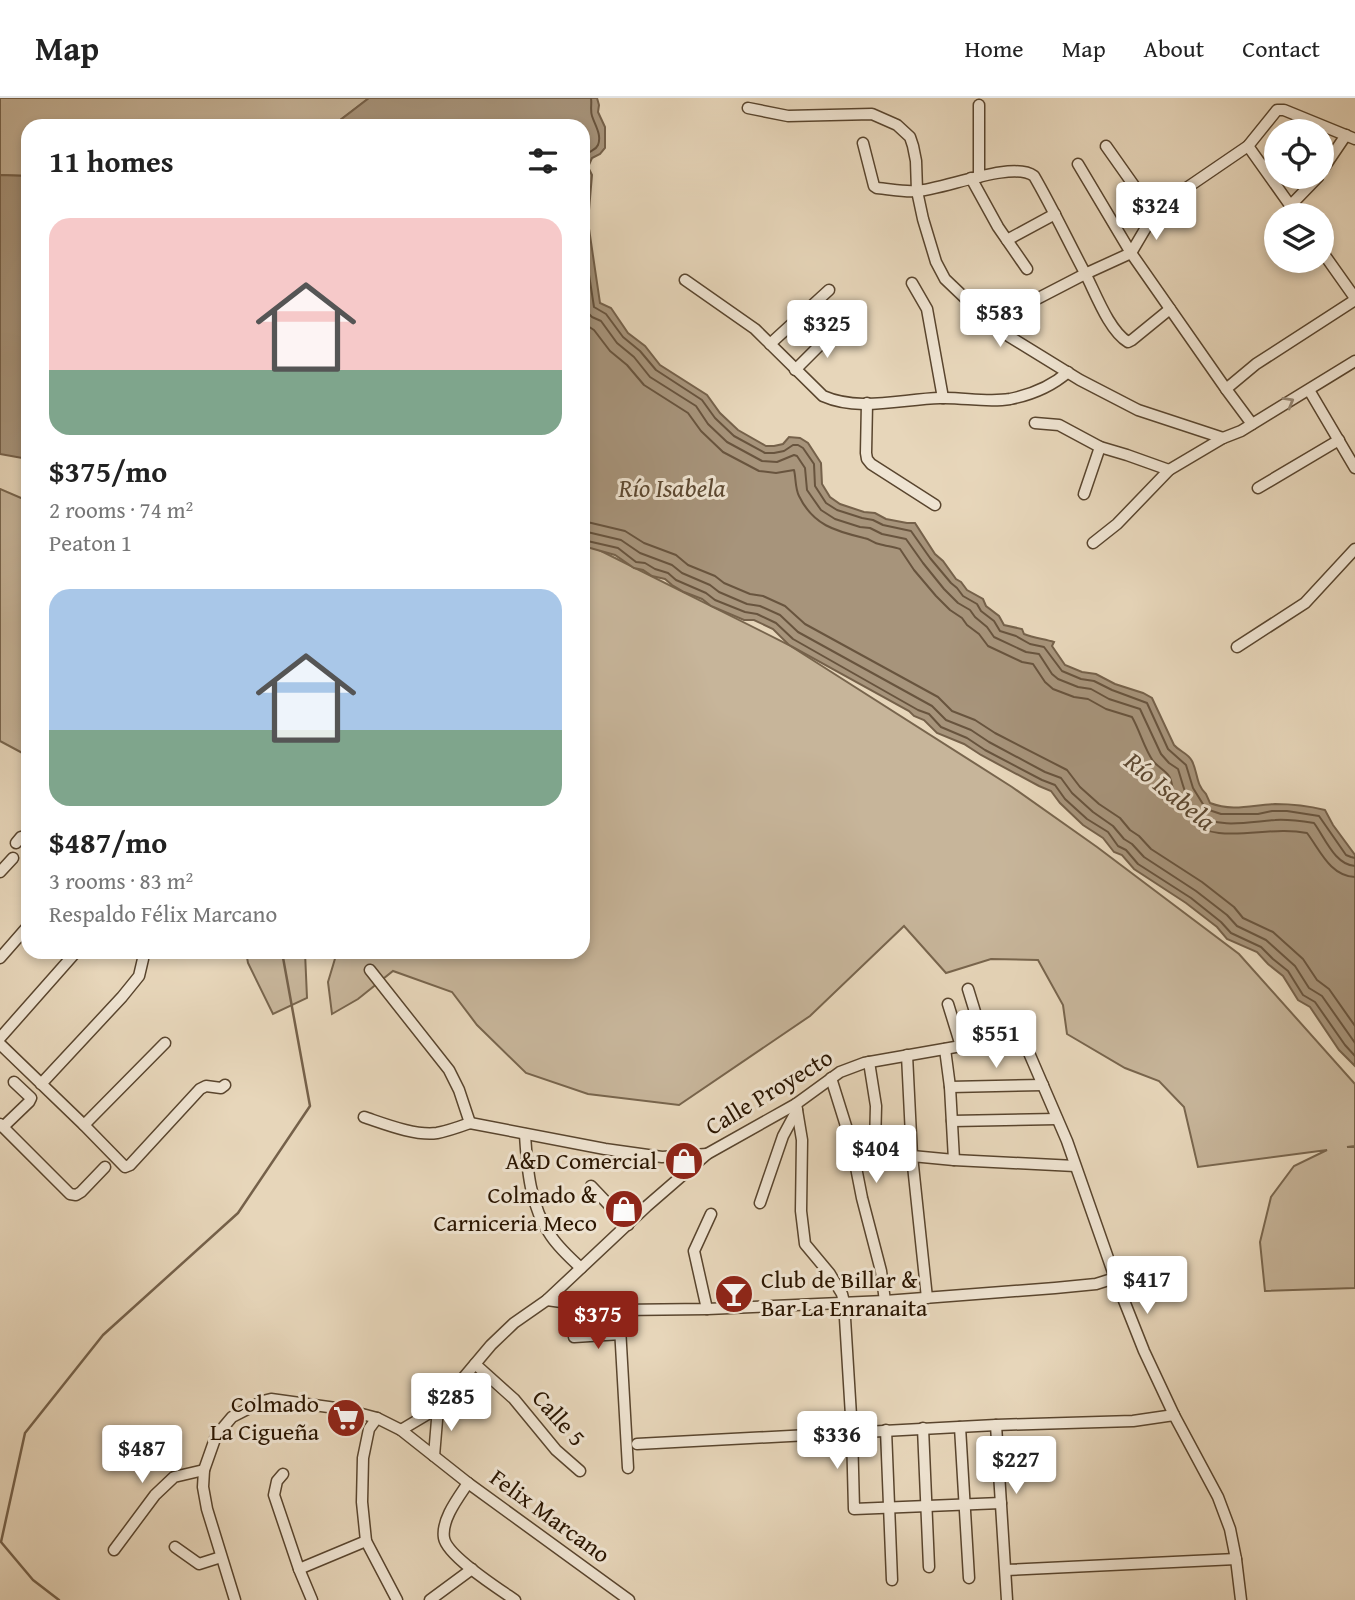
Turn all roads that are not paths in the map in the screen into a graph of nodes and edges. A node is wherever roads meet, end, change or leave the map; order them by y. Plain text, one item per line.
1 (979, 105) dead end
2 (748, 108) dead end
3 (1351, 137) edge
4 (863, 143) dead end
5 (1106, 146) dead end
6 (1248, 146) junction
7 (1334, 157) edge
8 (1078, 164) dead end
9 (975, 178) junction
10 (918, 191) junction
11 (1288, 203) edge
12 (1055, 214) junction
13 (1154, 215) junction
14 (1007, 240) junction
15 (1131, 253) junction
16 (1027, 268) dead end
17 (1334, 269) edge
18 (1085, 274) junction
19 (685, 279) dead end
20 (912, 283) dead end
21 (829, 290) dead end
22 (1355, 299) edge
23 (1170, 309) junction
24 (841, 328) dead end
25 (1001, 330) junction
26 (770, 344) junction
27 (1355, 362) edge
28 (795, 370) junction
29 (1068, 372) junction
30 (1226, 389) junction
31 (1309, 390) junction
32 (943, 398) junction
33 (867, 403) junction
34 (1035, 423) dead end
35 (1252, 424) junction
36 (1223, 438) junction
37 (1339, 440) junction
38 (1100, 447) junction
39 (1355, 468) edge
40 (1169, 470) junction
41 (1258, 488) dead end
42 (1084, 494) dead end
43 (935, 505) dead end
44 (1093, 543) dead end
45 (1355, 549) edge
46 (1237, 647) dead end
47 (21, 837) edge
48 (16, 843) dead end
49 (13, 858) dead end
50 (0, 872) edge
51 (21, 934) edge
52 (0, 958) edge
53 (70, 959) edge
54 (143, 959) edge
55 (370, 970) dead end
56 (968, 989) dead end
57 (948, 1004) dead end
58 (0, 1038) edge
59 (984, 1041) junction
60 (165, 1043) dead end
61 (0, 1044) edge
62 (961, 1046) junction
63 (945, 1049) junction
64 (907, 1055) junction
65 (869, 1062) junction
66 (831, 1078) junction
67 (14, 1082) dead end
68 (41, 1084) junction
69 (1043, 1084) junction
70 (225, 1085) dead end
71 (950, 1087) junction
72 (797, 1107) junction
73 (364, 1117) dead end
74 (1057, 1119) junction
75 (952, 1121) junction
76 (470, 1123) junction
77 (84, 1125) junction
78 (1, 1126) edge
79 (525, 1134) junction
80 (851, 1142) junction
81 (875, 1145) junction
82 (707, 1154) junction
83 (912, 1156) junction
84 (954, 1160) junction
85 (1075, 1166) junction
86 (105, 1167) dead end
87 (591, 1186) dead end
88 (760, 1203) dead end
89 (711, 1214) dead end
90 (628, 1225) junction
91 (581, 1268) junction
92 (1115, 1278) junction
93 (926, 1298) junction
94 (547, 1300) junction
95 (885, 1301) junction
96 (844, 1302) junction
97 (706, 1309) junction
98 (619, 1310) junction
99 (621, 1334) junction
100 (574, 1337) dead end
101 (475, 1364) junction
102 (438, 1408) junction
103 (1174, 1415) junction
104 (377, 1418) junction
105 (996, 1424) junction
106 (960, 1427) junction
107 (923, 1428) junction
108 (401, 1430) junction
109 (886, 1430) junction
110 (852, 1432) junction
111 (637, 1444) dead end
112 (434, 1456) junction
113 (628, 1468) dead end
114 (204, 1470) junction
115 (580, 1471) dead end
116 (283, 1475) dead end
117 (468, 1483) junction
118 (1001, 1503) junction
119 (964, 1504) junction
120 (926, 1506) junction
121 (888, 1508) junction
122 (366, 1541) junction
123 (175, 1547) dead end
124 (114, 1550) dead end
125 (221, 1556) junction
126 (1236, 1559) junction
127 (929, 1567) dead end
128 (299, 1569) junction
129 (472, 1569) junction
130 (1006, 1570) junction
131 (969, 1577) dead end
132 (892, 1580) dead end
133 (235, 1600) edge
134 (312, 1600) edge
135 (397, 1600) edge
136 (430, 1600) edge
137 (515, 1600) edge
138 (629, 1600) edge
139 (1007, 1600) edge
140 (1241, 1600) edge

1 - 9 street
2 - 10 street
3 - 6 street
3 - 7 street
4 - 10 street
5 - 13 street
6 - 11 street
6 - 13 street
8 - 15 street
9 - 10 street
9 - 12 street
9 - 14 street
10 - 25 street
12 - 14 street
12 - 18 street
13 - 15 street
14 - 16 street
15 - 18 street
15 - 23 street
17 - 22 street
18 - 23 street
18 - 25 street
19 - 26 street
20 - 32 street
21 - 26 street
22 - 30 street
23 - 30 street
24 - 28 street
25 - 29 street
26 - 28 street
27 - 31 street
28 - 33 street
29 - 32 street
29 - 36 street
30 - 35 street
35 -> 31 street
31 - 37 street
32 - 33 street
33 - 43 street
34 - 38 street
35 - 36 street
36 - 40 street
37 - 39 street
37 - 41 street
38 - 40 street
38 - 42 street
40 - 44 street
45 - 46 street
47 - 48 street
49 - 50 street
51 - 52 street
53 - 58 street
54 - 68 street
55 - 76 street
56 - 59 street
57 - 62 street
59 - 62 street, Calle Proyecto
59 - 69 street, Calle Proyecto
60 - 77 street
61 - 68 street
62 - 63 street, Calle Proyecto
63 - 64 street, Calle Proyecto
63 - 71 street
64 - 65 street, Calle Proyecto
64 - 83 street
65 - 66 street, Calle Proyecto
65 - 81 street
66 - 72 street, Calle Proyecto
66 - 80 street
67 - 78 street
68 - 77 street
69 - 71 street
69 - 74 street
70 - 77 street
71 - 75 street
72 - 82 street, Calle Proyecto
72 - 88 street
72 - 96 street
73 - 76 street
74 - 75 street
74 - 85 street
75 - 84 street
76 - 79 street
78 - 86 street
79 - 82 street
79 - 91 street
80 - 81 street
80 - 95 street
81 - 83 street
82 - 90 street, Calle Proyecto
83 - 84 street
83 - 93 street
84 - 85 street
85 - 92 street
87 - 90 street
89 - 97 street
90 - 91 street, Calle Proyecto
91 - 94 street, Calle Proyecto
92 - 93 street
92 - 103 street
93 - 95 street
94 - 98 street
94 - 101 street, Calle Proyecto
95 - 96 street
96 - 97 street
96 - 110 street
97 - 98 street
98 - 99 street
99 - 100 street
99 - 113 street
101 - 102 street, Calle Proyecto
101 - 115 street, Calle 5
102 - 108 street, Calle Proyecto
102 - 112 street
103 - 105 street
103 - 126 street
104 - 108 street, Felix Marcano
104 - 114 street, Felix Marcano
104 - 122 street
105 - 106 street
105 - 118 street
106 - 107 street
106 - 119 street
107 - 109 street
107 - 120 street
108 - 112 street, Felix Marcano
109 - 110 street
109 - 121 street
110 - 111 street
110 - 121 street
112 - 117 street, Felix Marcano
114 - 124 street
114 - 125 street
116 - 128 street
117 - 129 street
117 - 138 street, Felix Marcano
118 - 119 street
118 - 130 street
119 - 120 street
119 - 131 street
120 - 121 street
120 - 127 street
121 - 132 street
122 - 128 street
122 - 135 street
123 - 125 street
125 - 133 street
126 - 130 street
126 - 140 street
128 - 134 street
129 - 136 street
129 - 137 street
130 - 139 street

